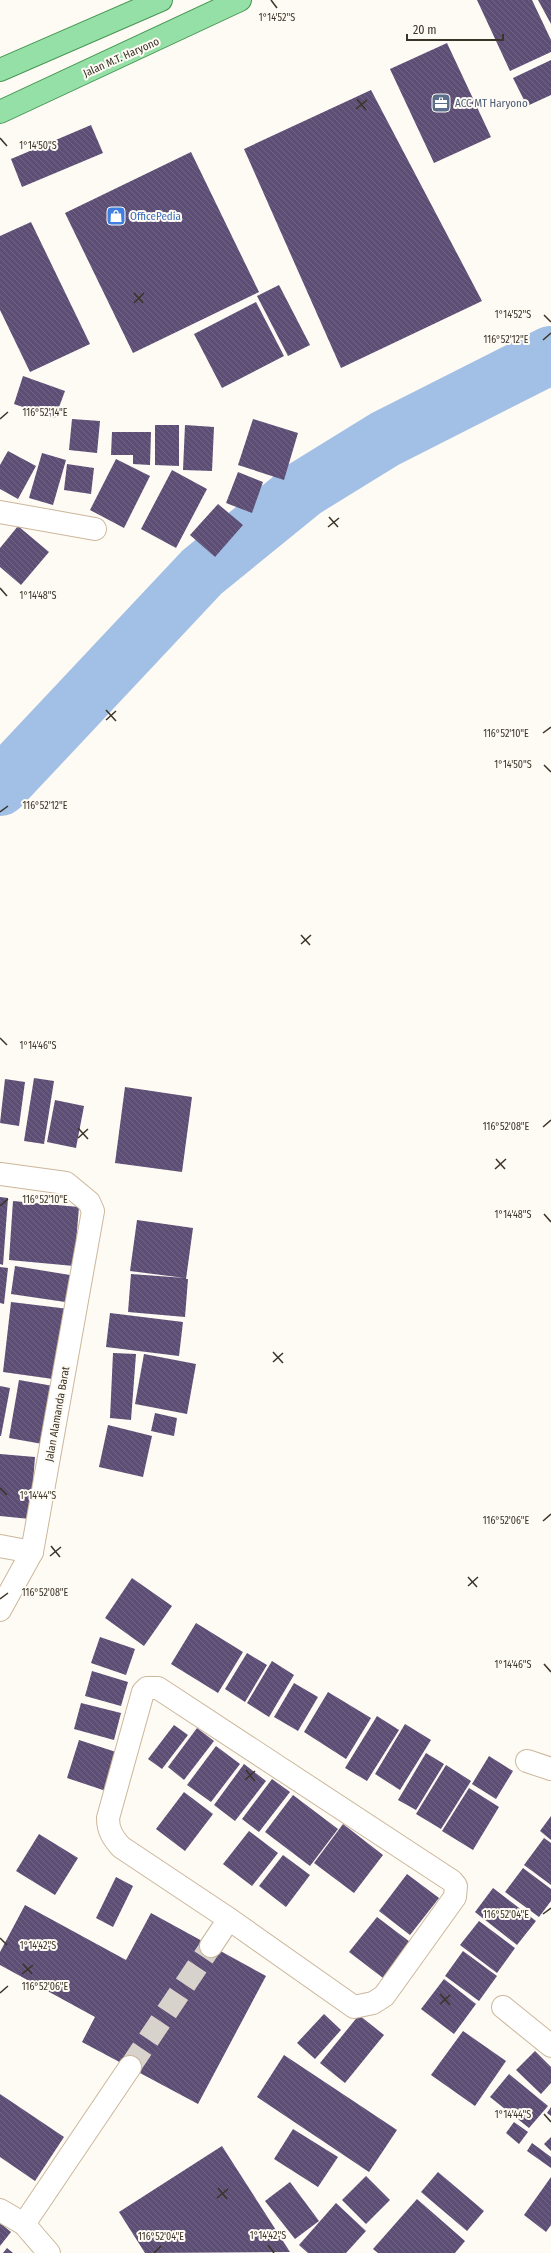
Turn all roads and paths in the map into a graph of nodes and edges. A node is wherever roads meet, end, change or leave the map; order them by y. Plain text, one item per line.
1 (161, 0) edge
2 (240, 0) edge
3 (0, 70) edge
4 (0, 112) edge
5 (0, 512) edge
6 (95, 528) dead end
7 (0, 1174) edge
8 (0, 1546) edge
9 (32, 1552) junction
10 (0, 1610) edge
11 (527, 1761) dead end
12 (551, 1770) edge
13 (229, 1919) junction
14 (212, 1946) tunnel mouth
15 (504, 2008) dead end
16 (551, 2046) edge
17 (130, 2067) tunnel mouth
18 (0, 2210) edge
19 (24, 2224) junction
20 (49, 2253) edge

1 - 3 main road
2 - 4 main road, Jalan M.T. Haryono
5 - 6 street
7 - 9 street, Jalan Alamanda Barat
8 - 9 street
9 - 10 street, Jalan Alamanda Barat
11 - 12 street
13 - 13 street
13 - 14 street
15 - 16 street
17 - 19 street
18 - 19 street
19 - 20 street

